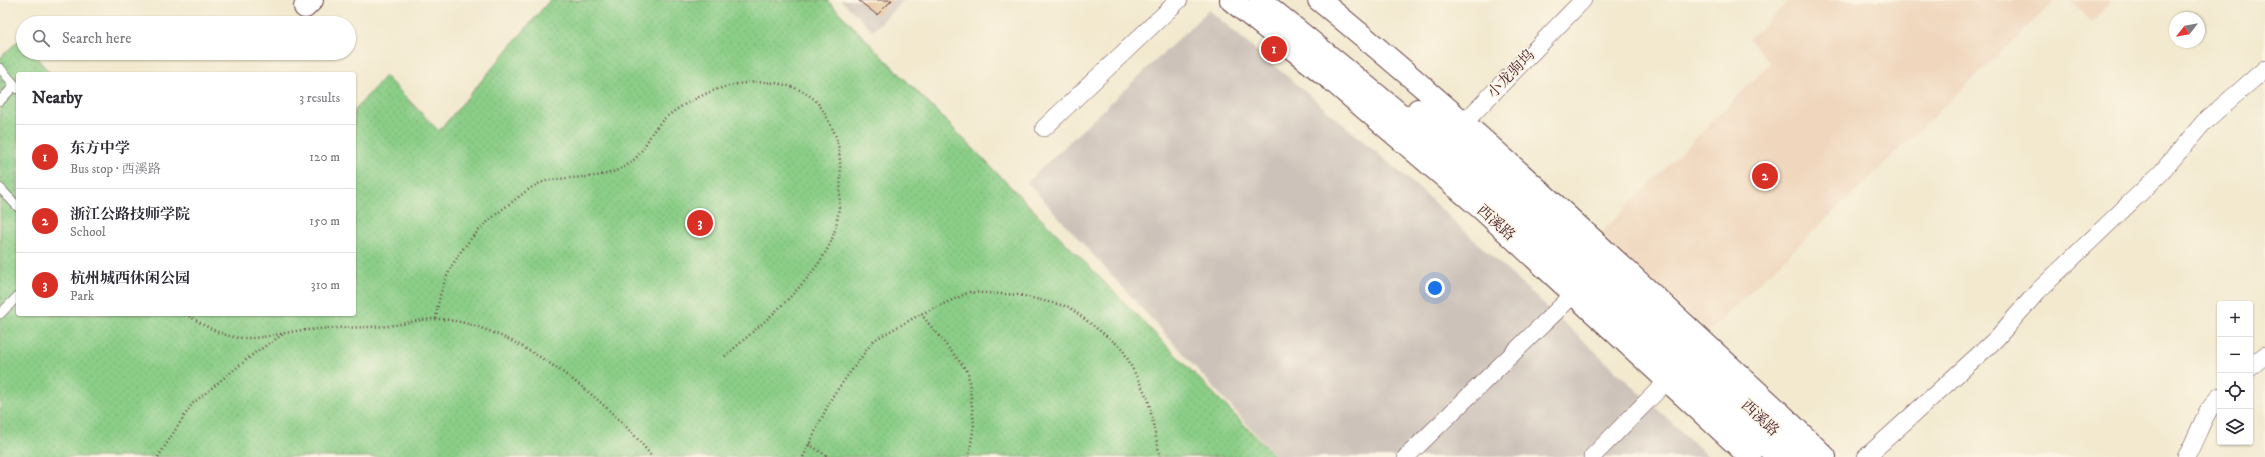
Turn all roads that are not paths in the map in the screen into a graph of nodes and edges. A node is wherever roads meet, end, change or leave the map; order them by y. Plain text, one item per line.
1 (1179, 0) edge
2 (1231, 0) edge
3 (1260, 0) edge
4 (1284, 0) edge
5 (1319, 0) edge
6 (1583, 0) edge
7 (0, 68) edge
8 (2265, 69) edge
9 (16, 86) edge
10 (16, 88) edge
11 (0, 102) edge
12 (1044, 128) dead end
13 (1451, 136) junction
14 (0, 188) edge
15 (16, 204) edge
16 (1574, 294) junction
17 (16, 298) edge
18 (0, 314) edge
19 (2265, 354) edge
20 (2253, 365) edge
21 (1668, 380) junction
22 (2217, 399) edge
23 (1406, 457) edge
24 (1592, 457) edge
25 (1750, 457) edge
26 (1778, 457) edge
27 (1801, 457) edge
28 (1825, 457) edge
29 (1866, 457) edge
30 (2186, 457) edge

1 - 12 street
2 - 16 main road, 西溪路
3 - 13 main road, 西溪路
4 - 13 main road, 西溪路
5 - 13 main road, 西溪路
6 - 13 street, 小龙驹坞
7 - 9 lane
8 - 29 street
10 - 11 lane
13 - 26 main road, 西溪路
13 - 27 main road, 西溪路
13 - 28 main road, 西溪路
14 - 15 lane
16 - 21 main road, 西溪路
16 - 23 street
17 - 18 lane
19 - 20 street
21 - 24 street
21 - 25 main road, 西溪路
22 - 30 street

